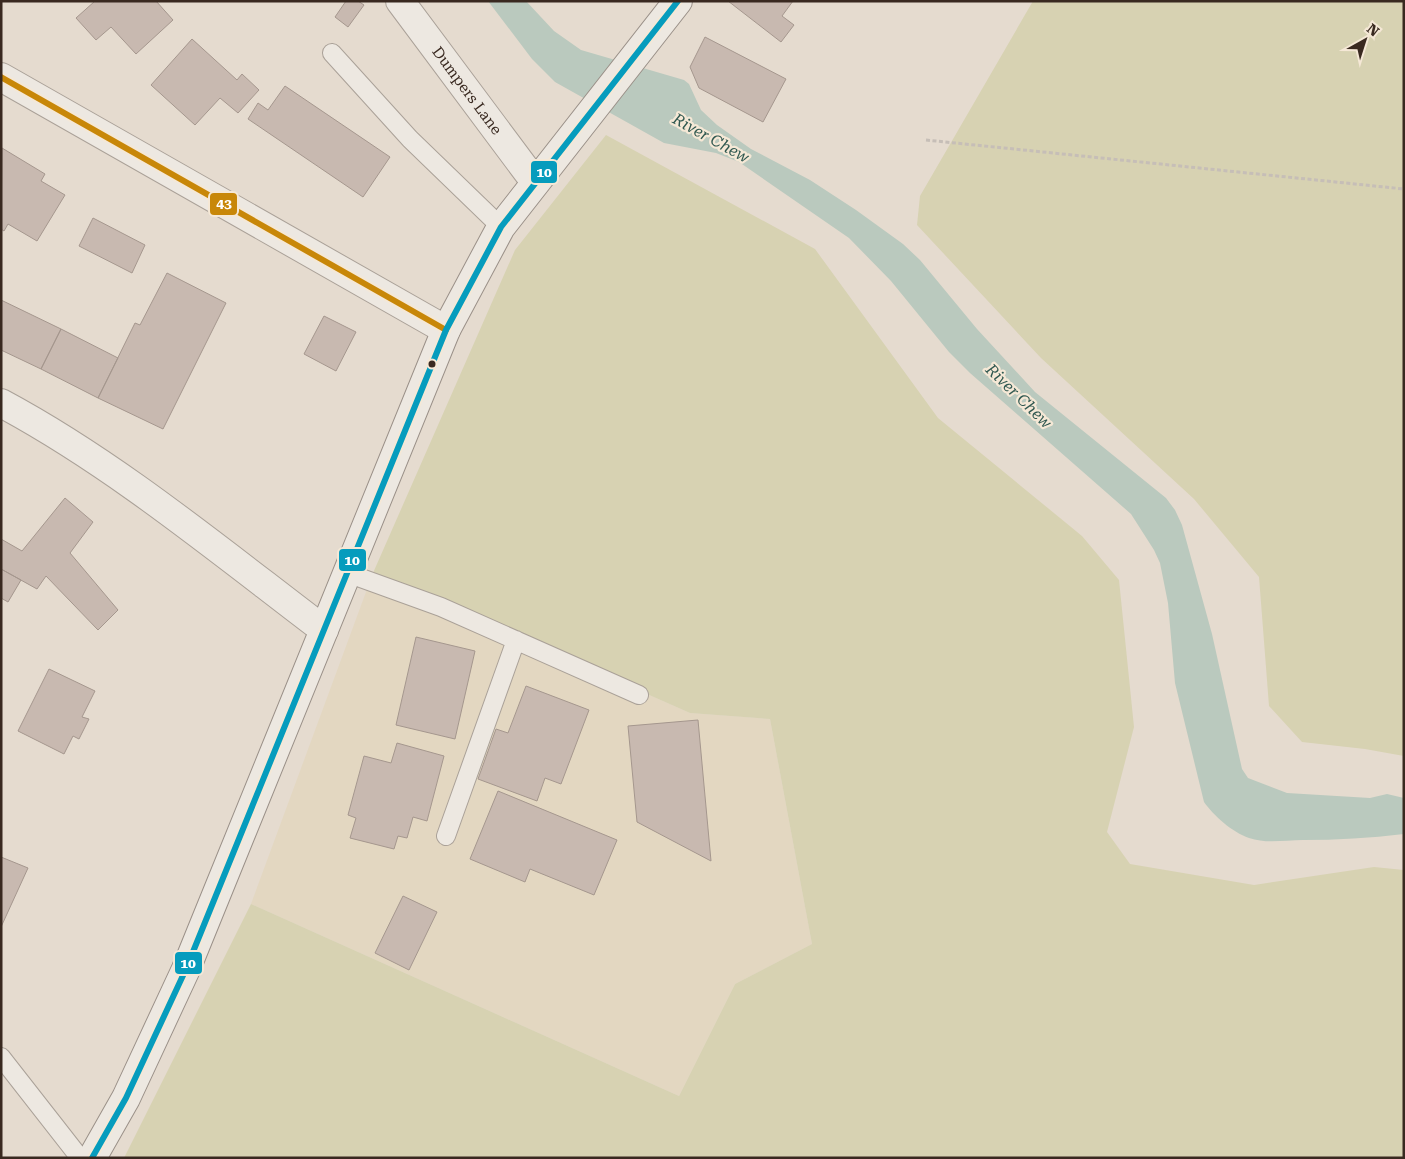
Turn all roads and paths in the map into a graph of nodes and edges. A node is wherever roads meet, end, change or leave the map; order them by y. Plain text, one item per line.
1 (400, 1) edge
2 (671, 11) edge
3 (332, 53) dead end
4 (1, 77) edge
5 (926, 140) dead end
6 (535, 182) junction
7 (1404, 189) edge
8 (501, 227) junction
9 (446, 330) junction
10 (1, 403) edge
11 (347, 573) junction
12 (324, 630) junction
13 (516, 640) junction
14 (639, 695) dead end
15 (446, 836) dead end
16 (1, 1057) edge
17 (80, 1158) edge
18 (92, 1158) edge

1 - 6 street, Dumpers Lane
2 - 6 street
3 - 8 lane
4 - 9 street
5 - 7 path
6 - 8 street
8 - 9 street
9 - 11 street
10 - 12 street
11 - 12 street
11 - 13 lane
12 - 18 street
13 - 14 lane
13 - 15 lane
16 - 17 lane

